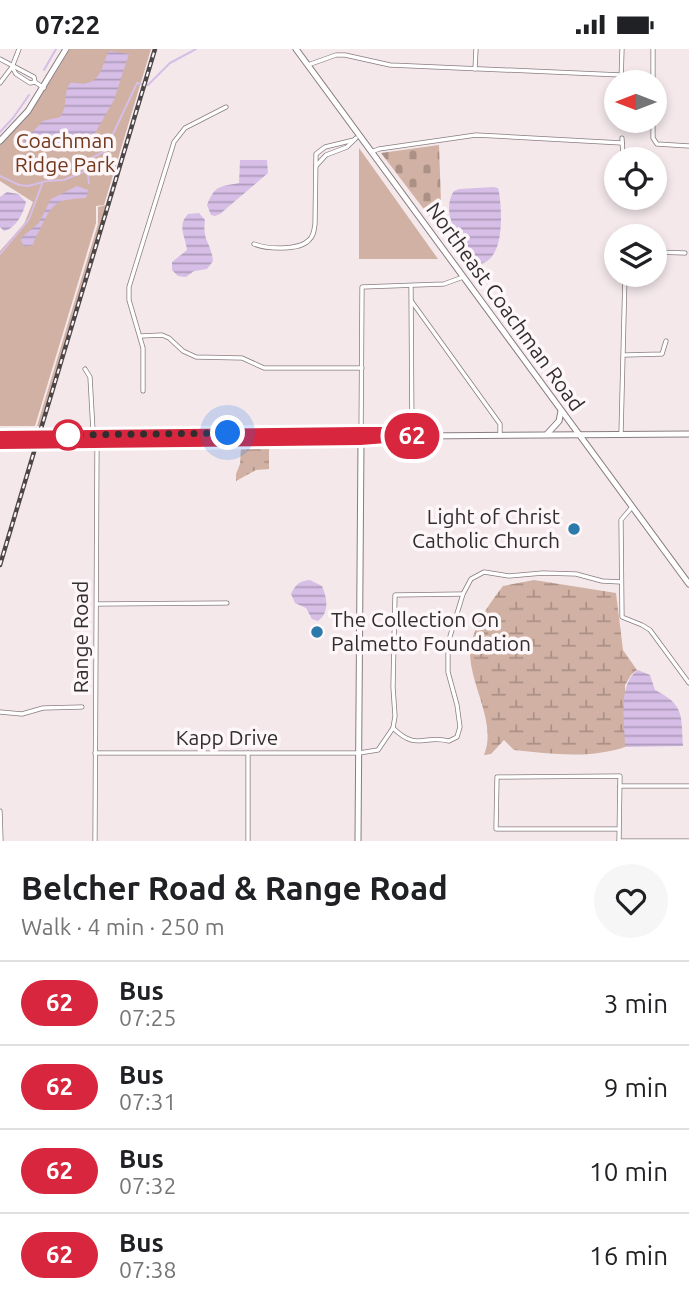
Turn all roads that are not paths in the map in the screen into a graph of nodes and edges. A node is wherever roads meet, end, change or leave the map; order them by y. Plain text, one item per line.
1 (19, 49) edge
2 (66, 49) edge
3 (296, 49) edge
4 (359, 49) edge
5 (476, 49) edge
6 (621, 49) edge
7 (653, 49) edge
8 (359, 58) junction
9 (0, 59) edge
10 (308, 65) junction
11 (12, 67) junction
12 (475, 69) junction
13 (621, 70) edge
14 (653, 70) edge
15 (604, 74) edge
16 (0, 83) edge
17 (44, 88) junction
18 (226, 107) dead end
19 (653, 133) edge
20 (357, 138) junction
21 (0, 141) edge
22 (689, 146) edge
23 (622, 147) edge
24 (322, 148) junction
25 (371, 152) junction
26 (326, 155) junction
27 (316, 166) junction
28 (254, 244) dead end
29 (667, 253) edge
30 (685, 253) dead end
31 (463, 277) junction
32 (411, 287) junction
33 (625, 287) edge
34 (412, 302) junction
35 (141, 336) junction
36 (666, 341) dead end
37 (625, 355) junction
38 (362, 368) junction
39 (85, 369) dead end
40 (143, 391) dead end
41 (561, 411) junction
42 (360, 432) junction
43 (689, 434) edge
44 (95, 435) junction
45 (500, 435) junction
46 (547, 435) junction
47 (579, 435) junction
48 (621, 435) junction
49 (0, 436) edge
50 (412, 436) junction
51 (360, 440) junction
52 (97, 443) junction
53 (0, 444) edge
54 (632, 507) junction
55 (621, 582) junction
56 (689, 584) edge
57 (463, 594) junction
58 (227, 603) dead end
59 (97, 604) junction
60 (689, 684) edge
61 (82, 707) dead end
62 (0, 712) edge
63 (393, 728) junction
64 (95, 753) junction
65 (248, 753) junction
66 (359, 753) junction
67 (620, 786) junction
68 (689, 786) edge
69 (0, 811) edge
70 (620, 829) junction
71 (1, 841) edge
72 (94, 841) edge
73 (248, 841) edge
74 (358, 841) edge
75 (619, 841) edge
76 (689, 841) edge

1 - 11 street
2 - 17 main road
3 - 10 main road, Northeast Coachman Road
4 - 8 street
5 - 12 street
6 - 13 street
7 - 14 street
8 - 10 street
8 - 12 street
9 - 11 street
10 - 20 main road, Northeast Coachman Road
11 - 16 street
11 - 17 street
12 - 15 street
17 - 21 main road
18 - 35 street
19 - 22 street
20 - 24 street
20 - 25 main road, Northeast Coachman Road
20 - 26 street
23 - 25 street
24 - 26 street
24 - 27 street
25 - 31 main road, Northeast Coachman Road
26 - 27 street
27 - 28 street
29 - 30 street
31 - 32 street
31 - 41 main road, Northeast Coachman Road
32 - 34 street
32 - 38 street
33 - 37 street
34 - 45 street
34 - 50 street
35 - 38 street
35 - 40 street
36 - 37 street
37 - 48 street
38 - 42 street
39 - 44 street, Range Road
41 - 46 main road
41 - 47 main road, Northeast Coachman Road
42 - 44 main road
42 - 50 main road
42 - 51 street
43 - 48 main road
44 - 49 main road
44 - 52 street, Range Road
45 - 46 main road
45 - 50 main road
46 - 47 main road
47 - 48 main road
47 - 54 main road, Northeast Coachman Road
50 - 51 main road
51 - 52 main road
51 - 66 main road
52 - 53 main road
52 - 59 street, Range Road
54 - 55 street
54 - 56 main road, Northeast Coachman Road
55 - 57 street
55 - 60 street
57 - 63 street
57 - 63 street
58 - 59 street
59 - 64 street, Range Road
61 - 62 street
63 - 66 street
64 - 65 street, Kapp Drive
64 - 72 street, Range Road
65 - 66 street, Kapp Drive
65 - 73 street
66 - 74 main road
67 - 68 street
67 - 70 street
67 - 70 street
69 - 71 street
70 - 75 street
75 - 76 street

